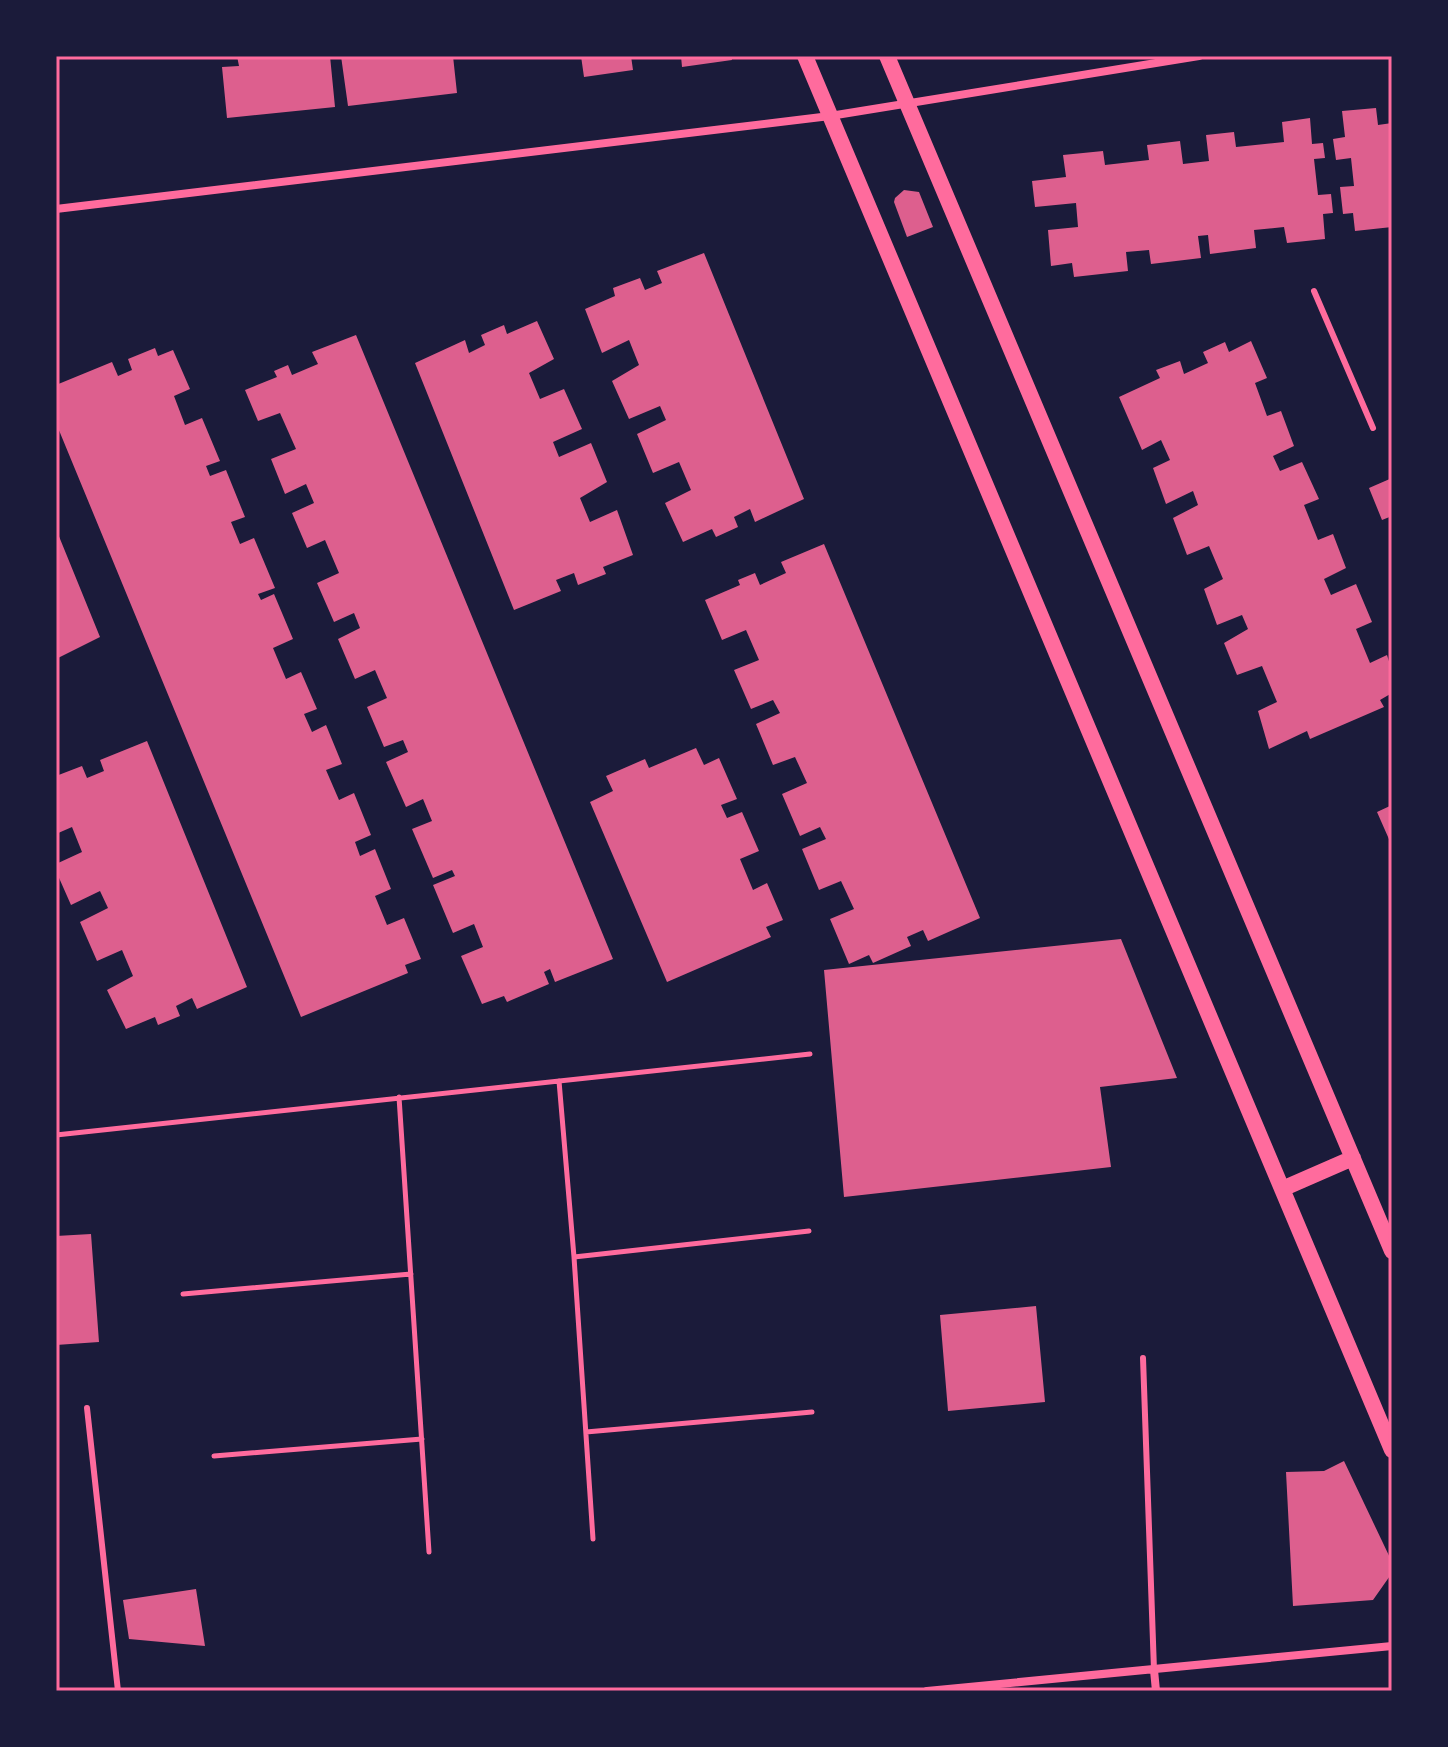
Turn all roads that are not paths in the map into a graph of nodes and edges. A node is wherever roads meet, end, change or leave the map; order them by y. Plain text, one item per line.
1 (805, 56) edge
2 (887, 56) edge
3 (1199, 56) edge
4 (907, 104) junction
5 (830, 116) junction
6 (56, 209) edge
7 (1314, 291) dead end
8 (1373, 428) dead end
9 (1353, 1158) junction
10 (1282, 1189) junction
11 (1392, 1251) edge
12 (1143, 1358) dead end
13 (87, 1408) dead end
14 (1392, 1450) edge
15 (1392, 1646) edge
16 (1154, 1670) junction
17 (118, 1691) edge
18 (927, 1691) edge
19 (1156, 1691) edge

1 - 5 main road
2 - 4 main road
3 - 4 street
4 - 5 street
4 - 9 main road
5 - 6 street
5 - 10 main road
7 - 8 lane
9 - 10 main road
9 - 11 main road
10 - 14 main road
12 - 16 lane
13 - 17 lane
15 - 16 street
16 - 18 street
16 - 19 street

